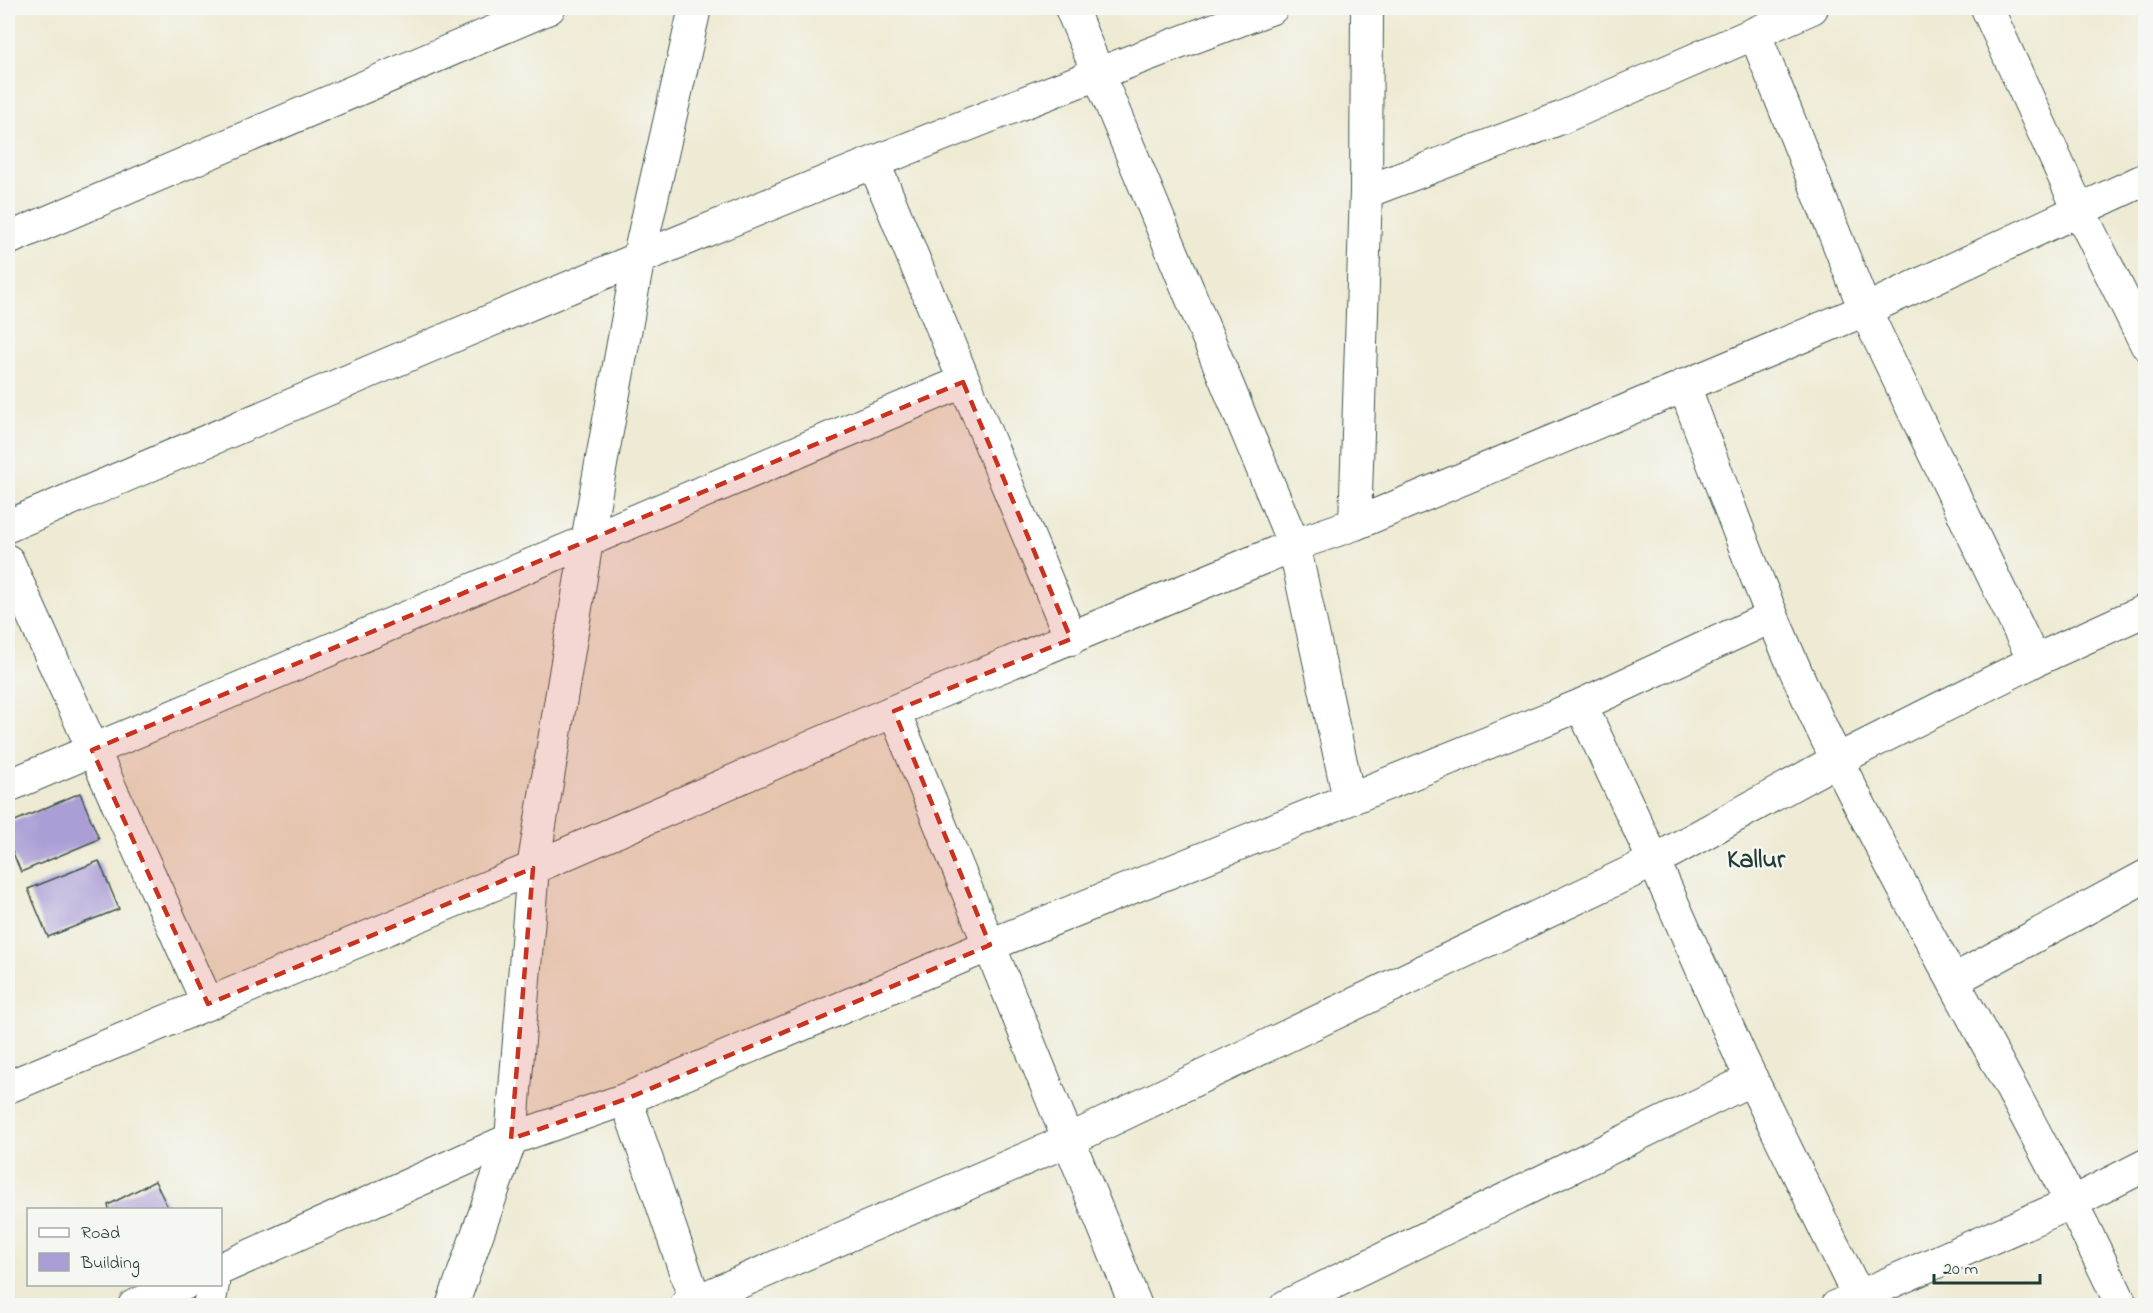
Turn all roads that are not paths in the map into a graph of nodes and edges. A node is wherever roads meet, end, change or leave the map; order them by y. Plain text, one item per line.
1 (549, 8) edge
2 (695, 8) edge
3 (1071, 8) edge
4 (1272, 8) edge
5 (1367, 8) edge
6 (1812, 8) edge
7 (1987, 8) edge
8 (1755, 34) junction
9 (1098, 72) junction
10 (874, 163) junction
11 (2145, 179) edge
12 (1366, 192) junction
13 (2079, 210) junction
14 (8, 239) edge
15 (639, 256) junction
16 (1865, 310) junction
17 (2145, 344) edge
18 (963, 382) junction
19 (1684, 385) junction
20 (1355, 524) junction
21 (8, 526) edge
22 (587, 541) junction
23 (1294, 545) junction
24 (8, 561) edge
25 (2145, 610) edge
26 (1771, 617) junction
27 (1071, 639) junction
28 (2034, 661) junction
29 (1581, 705) junction
30 (894, 711) junction
31 (92, 750) junction
32 (1837, 760) junction
33 (8, 786) edge
34 (1348, 799) junction
35 (1654, 861) junction
36 (533, 868) junction
37 (2145, 876) edge
38 (990, 945) junction
39 (1954, 980) junction
40 (208, 1004) junction
41 (1752, 1078) junction
42 (8, 1087) edge
43 (626, 1099) junction
44 (511, 1139) junction
45 (1069, 1140) junction
46 (2145, 1165) edge
47 (2073, 1202) junction
48 (222, 1268) edge
49 (179, 1286) edge
50 (213, 1286) edge
51 (1853, 1302) edge
52 (693, 1304) edge
53 (134, 1305) edge
54 (209, 1305) edge
55 (452, 1305) edge
56 (1136, 1305) edge
57 (1286, 1305) edge
58 (2122, 1305) edge

1 - 14 street
2 - 15 street
3 - 9 street
4 - 9 street
5 - 12 street
6 - 8 street
7 - 13 street
8 - 12 street
8 - 16 street
9 - 10 street
9 - 23 street
10 - 15 street
10 - 18 street
11 - 13 street
12 - 20 street
13 - 16 street
13 - 17 street
15 - 21 street
15 - 22 street
16 - 19 street
16 - 28 street
18 - 22 street
18 - 27 street
19 - 20 street
19 - 26 street
20 - 23 street
22 - 31 street
22 - 36 street
23 - 27 street
23 - 34 street
24 - 31 street
25 - 28 street
26 - 29 street
26 - 32 street
27 - 30 street
28 - 32 street
29 - 34 street
29 - 35 street
30 - 36 street
30 - 38 street
31 - 33 street
31 - 40 street
32 - 35 street
32 - 39 street
34 - 38 street
35 - 41 street
35 - 45 street
36 - 40 street
36 - 44 street
37 - 39 street
38 - 43 street
38 - 45 street
39 - 47 street
40 - 42 street
41 - 51 street
41 - 57 street
43 - 44 street
43 - 52 street
44 - 48 street
44 - 55 street
45 - 52 street
45 - 56 street
46 - 47 street
47 - 51 street
47 - 58 street
49 - 53 street
50 - 54 street

